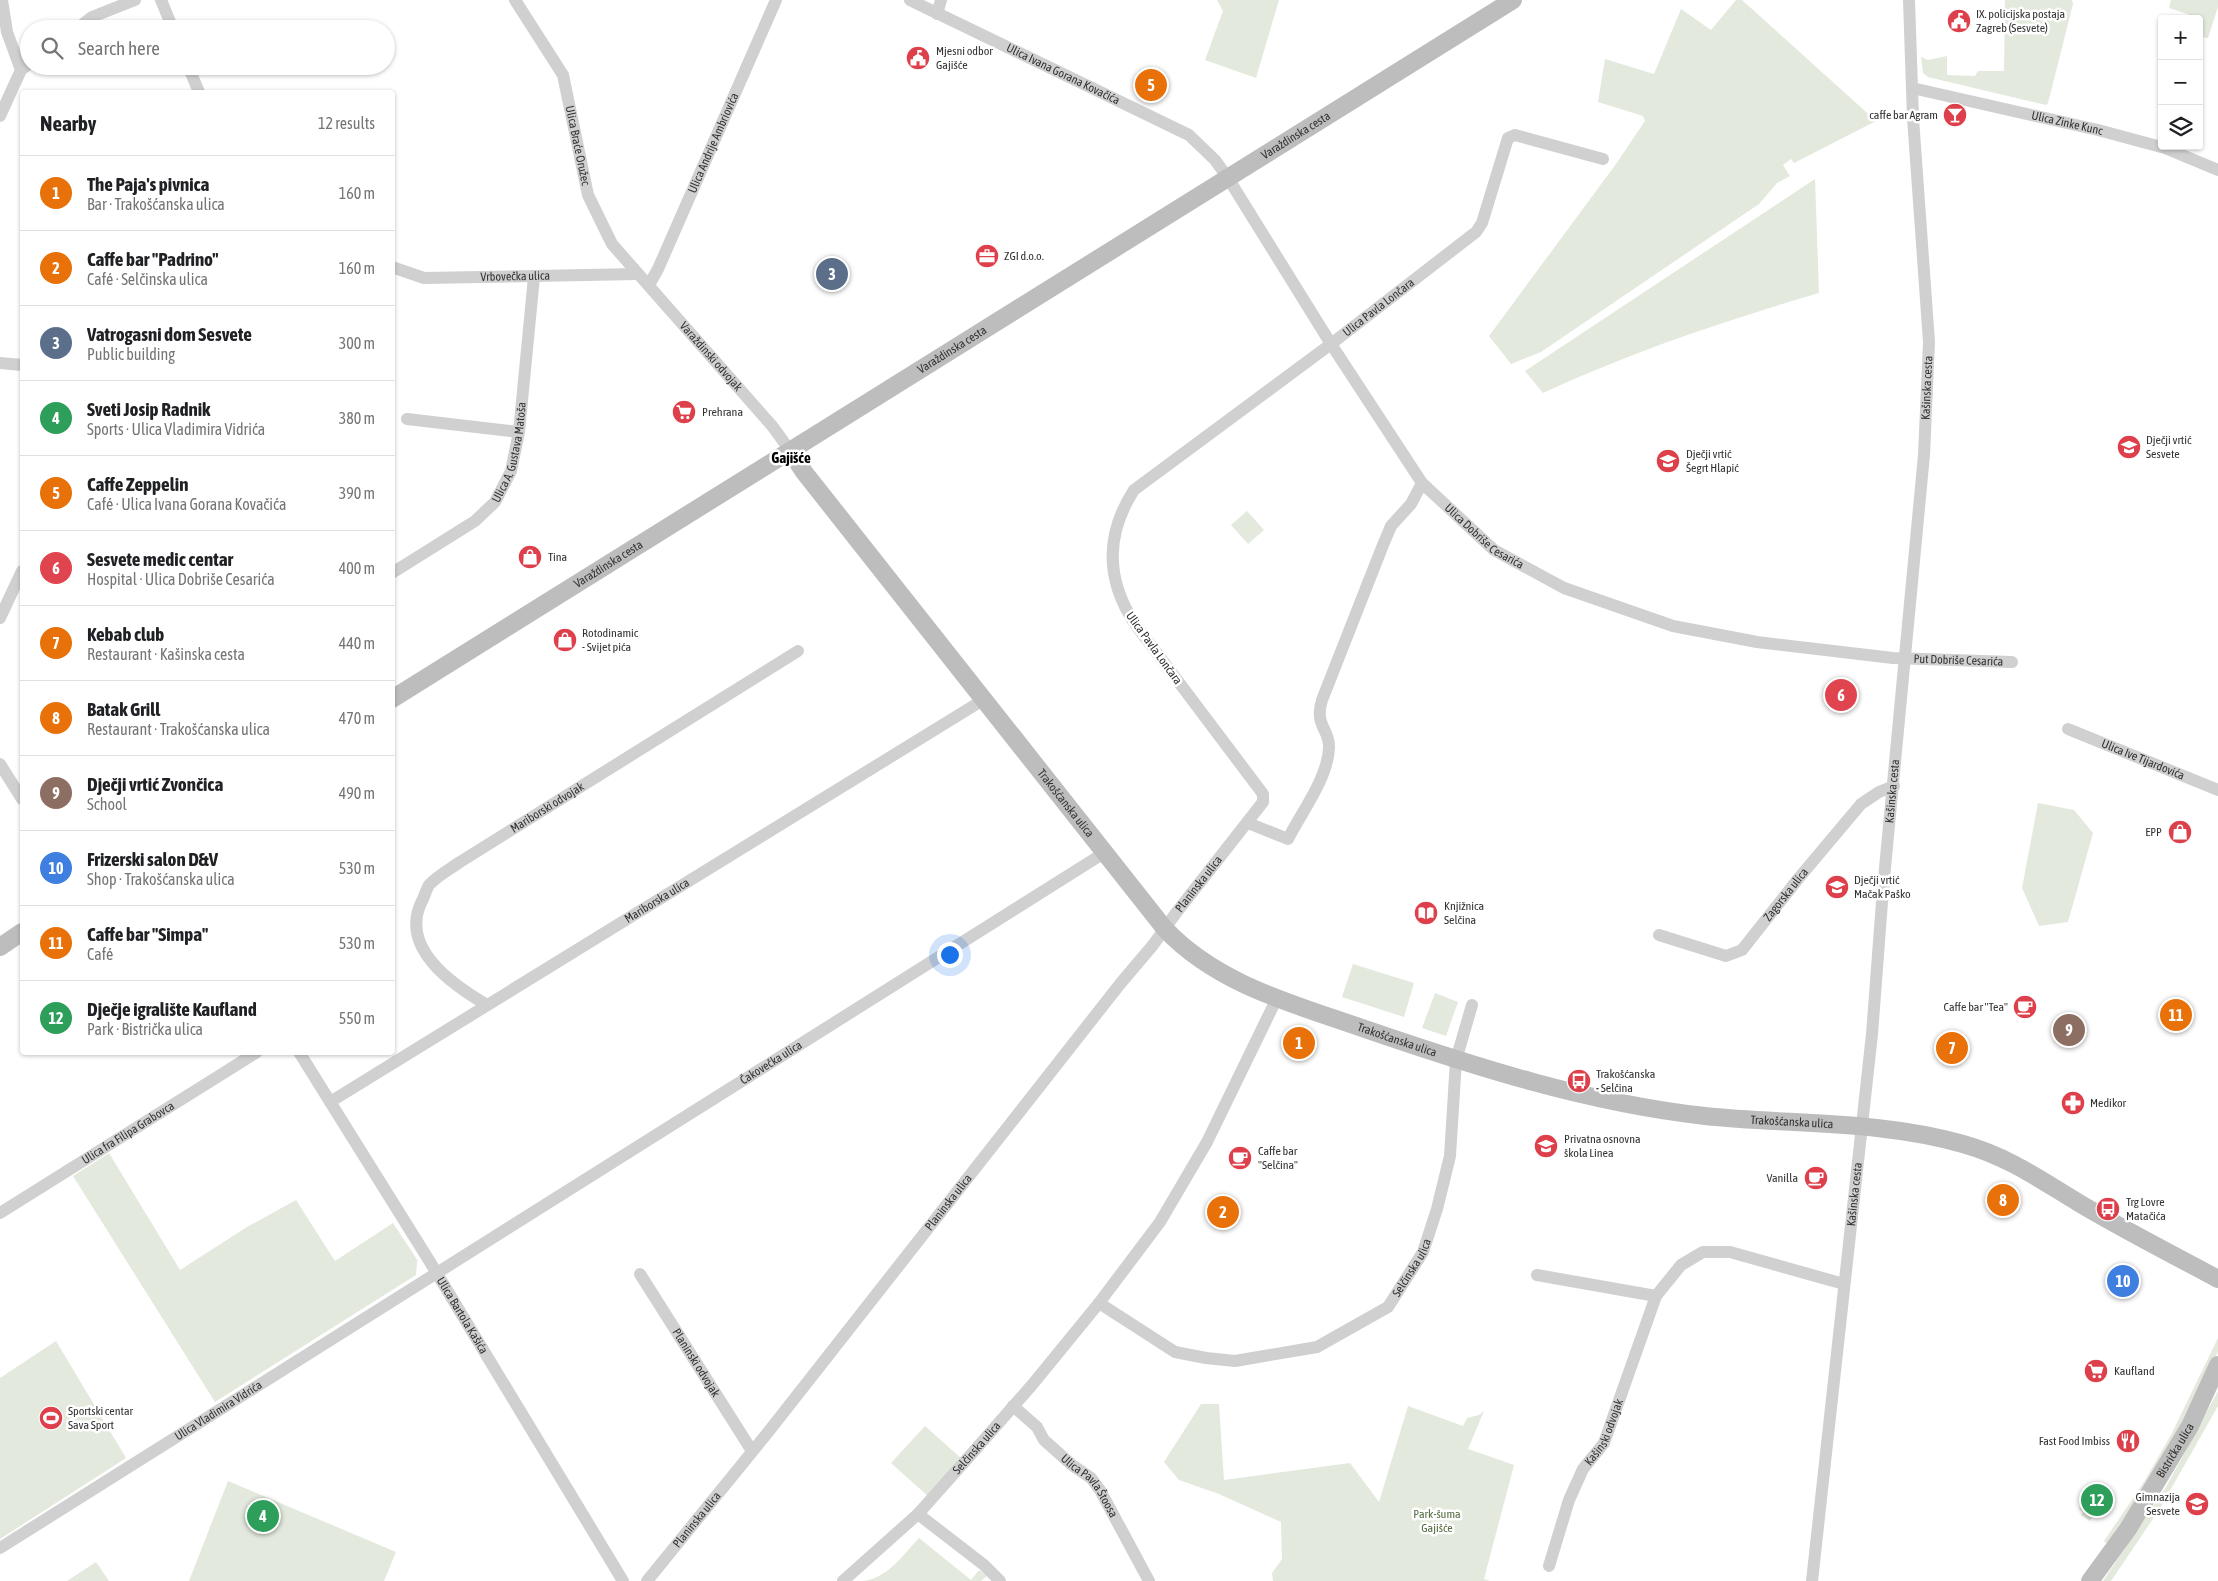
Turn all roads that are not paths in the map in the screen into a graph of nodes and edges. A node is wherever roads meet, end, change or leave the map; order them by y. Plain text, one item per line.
1 (2, 0) edge
2 (135, 0) edge
3 (161, 0) edge
4 (515, 0) edge
5 (776, 0) edge
6 (910, 0) edge
7 (942, 0) edge
8 (1513, 0) edge
9 (1909, 0) edge
10 (938, 14) junction
11 (88, 20) edge
12 (169, 20) edge
13 (20, 57) edge
14 (21, 75) edge
15 (192, 75) edge
16 (1912, 88) junction
17 (198, 90) edge
18 (0, 116) edge
19 (1603, 159) dead end
20 (2218, 170) edge
21 (1228, 178) junction
22 (395, 268) edge
23 (638, 274) junction
24 (534, 277) junction
25 (649, 285) junction
26 (1331, 344) junction
27 (0, 363) edge
28 (20, 365) edge
29 (407, 419) dead end
30 (518, 432) junction
31 (790, 452) junction
32 (1422, 483) junction
33 (395, 571) edge
34 (20, 575) edge
35 (0, 618) edge
36 (798, 650) dead end
37 (1905, 659) junction
38 (2012, 662) dead end
39 (395, 697) edge
40 (983, 700) junction
41 (2068, 730) dead end
42 (0, 764) edge
43 (1894, 786) junction
44 (2218, 790) edge
45 (20, 795) edge
46 (1248, 823) junction
47 (1104, 852) junction
48 (1165, 929) junction
49 (20, 933) edge
50 (1660, 935) dead end
51 (0, 947) edge
52 (1277, 998) junction
53 (487, 1005) junction
54 (1472, 1005) dead end
55 (252, 1055) edge
56 (302, 1055) edge
57 (1456, 1060) junction
58 (330, 1102) junction
59 (1862, 1127) junction
60 (0, 1213) edge
61 (437, 1273) junction
62 (640, 1274) dead end
63 (1537, 1275) dead end
64 (2218, 1279) edge
65 (1844, 1284) junction
66 (1656, 1296) junction
67 (1099, 1303) junction
68 (2218, 1365) edge
69 (1013, 1406) junction
70 (752, 1451) junction
71 (918, 1514) junction
72 (0, 1548) edge
73 (1549, 1566) dead end
74 (623, 1581) edge
75 (647, 1581) edge
76 (843, 1581) edge
77 (1000, 1581) edge
78 (1149, 1581) edge
79 (1812, 1581) edge
80 (2090, 1581) edge

1 - 13 street
2 - 11 street
3 - 12 street
4 - 23 street, Ulica Braće Oružec
5 - 25 street, Ulica Andrije Ambriovića
6 - 10 street, Ulica Ivana Gorana Kovačića
7 - 10 street
8 - 21 street, Varaždinska cesta
9 - 16 street, Kašinska cesta
10 - 21 street, Ulica Ivana Gorana Kovačića
14 - 18 street
15 - 17 street
16 - 20 street, Ulica Zinke Kunc
16 - 37 street, Kašinska cesta
19 - 26 street, Ulica Pavla Lončara
21 - 26 street, Ulica Dobriše Cesarića
21 - 31 street, Varaždinska cesta
22 - 24 street, Vrbovečka ulica
23 - 24 street, Vrbovečka ulica
23 - 25 street, Ulica Braće Oružec
24 - 30 street, Ulica A. Gustava Matoša
25 - 31 street, Varaždinski odvojak
26 - 32 street, Ulica Dobriše Cesarića
26 - 46 street, Ulica Pavla Lončara
27 - 28 street
29 - 30 street
30 - 33 street, Ulica A. Gustava Matoša
31 - 39 street, Varaždinska cesta
31 - 40 street, Trakošćanska ulica
32 - 37 street, Ulica Dobriše Cesarića
32 - 46 street
34 - 35 street
36 - 53 street, Mariborski odvojak
37 - 38 street, Put Dobriše Cesarića
37 - 43 street, Kašinska cesta
40 - 47 street, Trakošćanska ulica
40 - 53 street, Mariborska ulica
41 - 44 street, Ulica Ive Tijardovića
42 - 45 street
43 - 50 street, Zagorska ulica
43 - 59 street, Kašinska cesta
46 - 48 street, Planinska ulica
47 - 48 street, Trakošćanska ulica
47 - 61 street, Čakovečka ulica
48 - 52 street, Trakošćanska ulica
48 - 70 street, Planinska ulica
49 - 51 street
52 - 57 street, Trakošćanska ulica
52 - 67 street, Selčinska ulica
53 - 58 street, Mariborska ulica
54 - 57 street, Selčinska ulica
55 - 60 street, Ulica fra Filipa Grabovca
56 - 58 street, Ulica Bartola Kašića
57 - 59 street, Trakošćanska ulica
57 - 67 street, Selčinska ulica
58 - 61 street, Ulica Bartola Kašića
59 - 64 street, Trakošćanska ulica
59 - 65 street, Kašinska cesta
61 - 72 street, Ulica Vladimira Vidrića
61 - 74 street, Ulica Bartola Kašića
62 - 70 street, Planinski odvojak
63 - 66 street
65 - 66 street, Kašinski odvojak
65 - 79 street, Kašinska cesta
66 - 73 street, Kašinski odvojak
67 - 69 street, Selčinska ulica
68 - 80 street, Bistrička ulica
69 - 71 street, Selčinska ulica
69 - 78 street, Ulica Pavla Štoosa
70 - 75 street, Planinska ulica
71 - 76 street, Selčinska ulica
71 - 77 street

